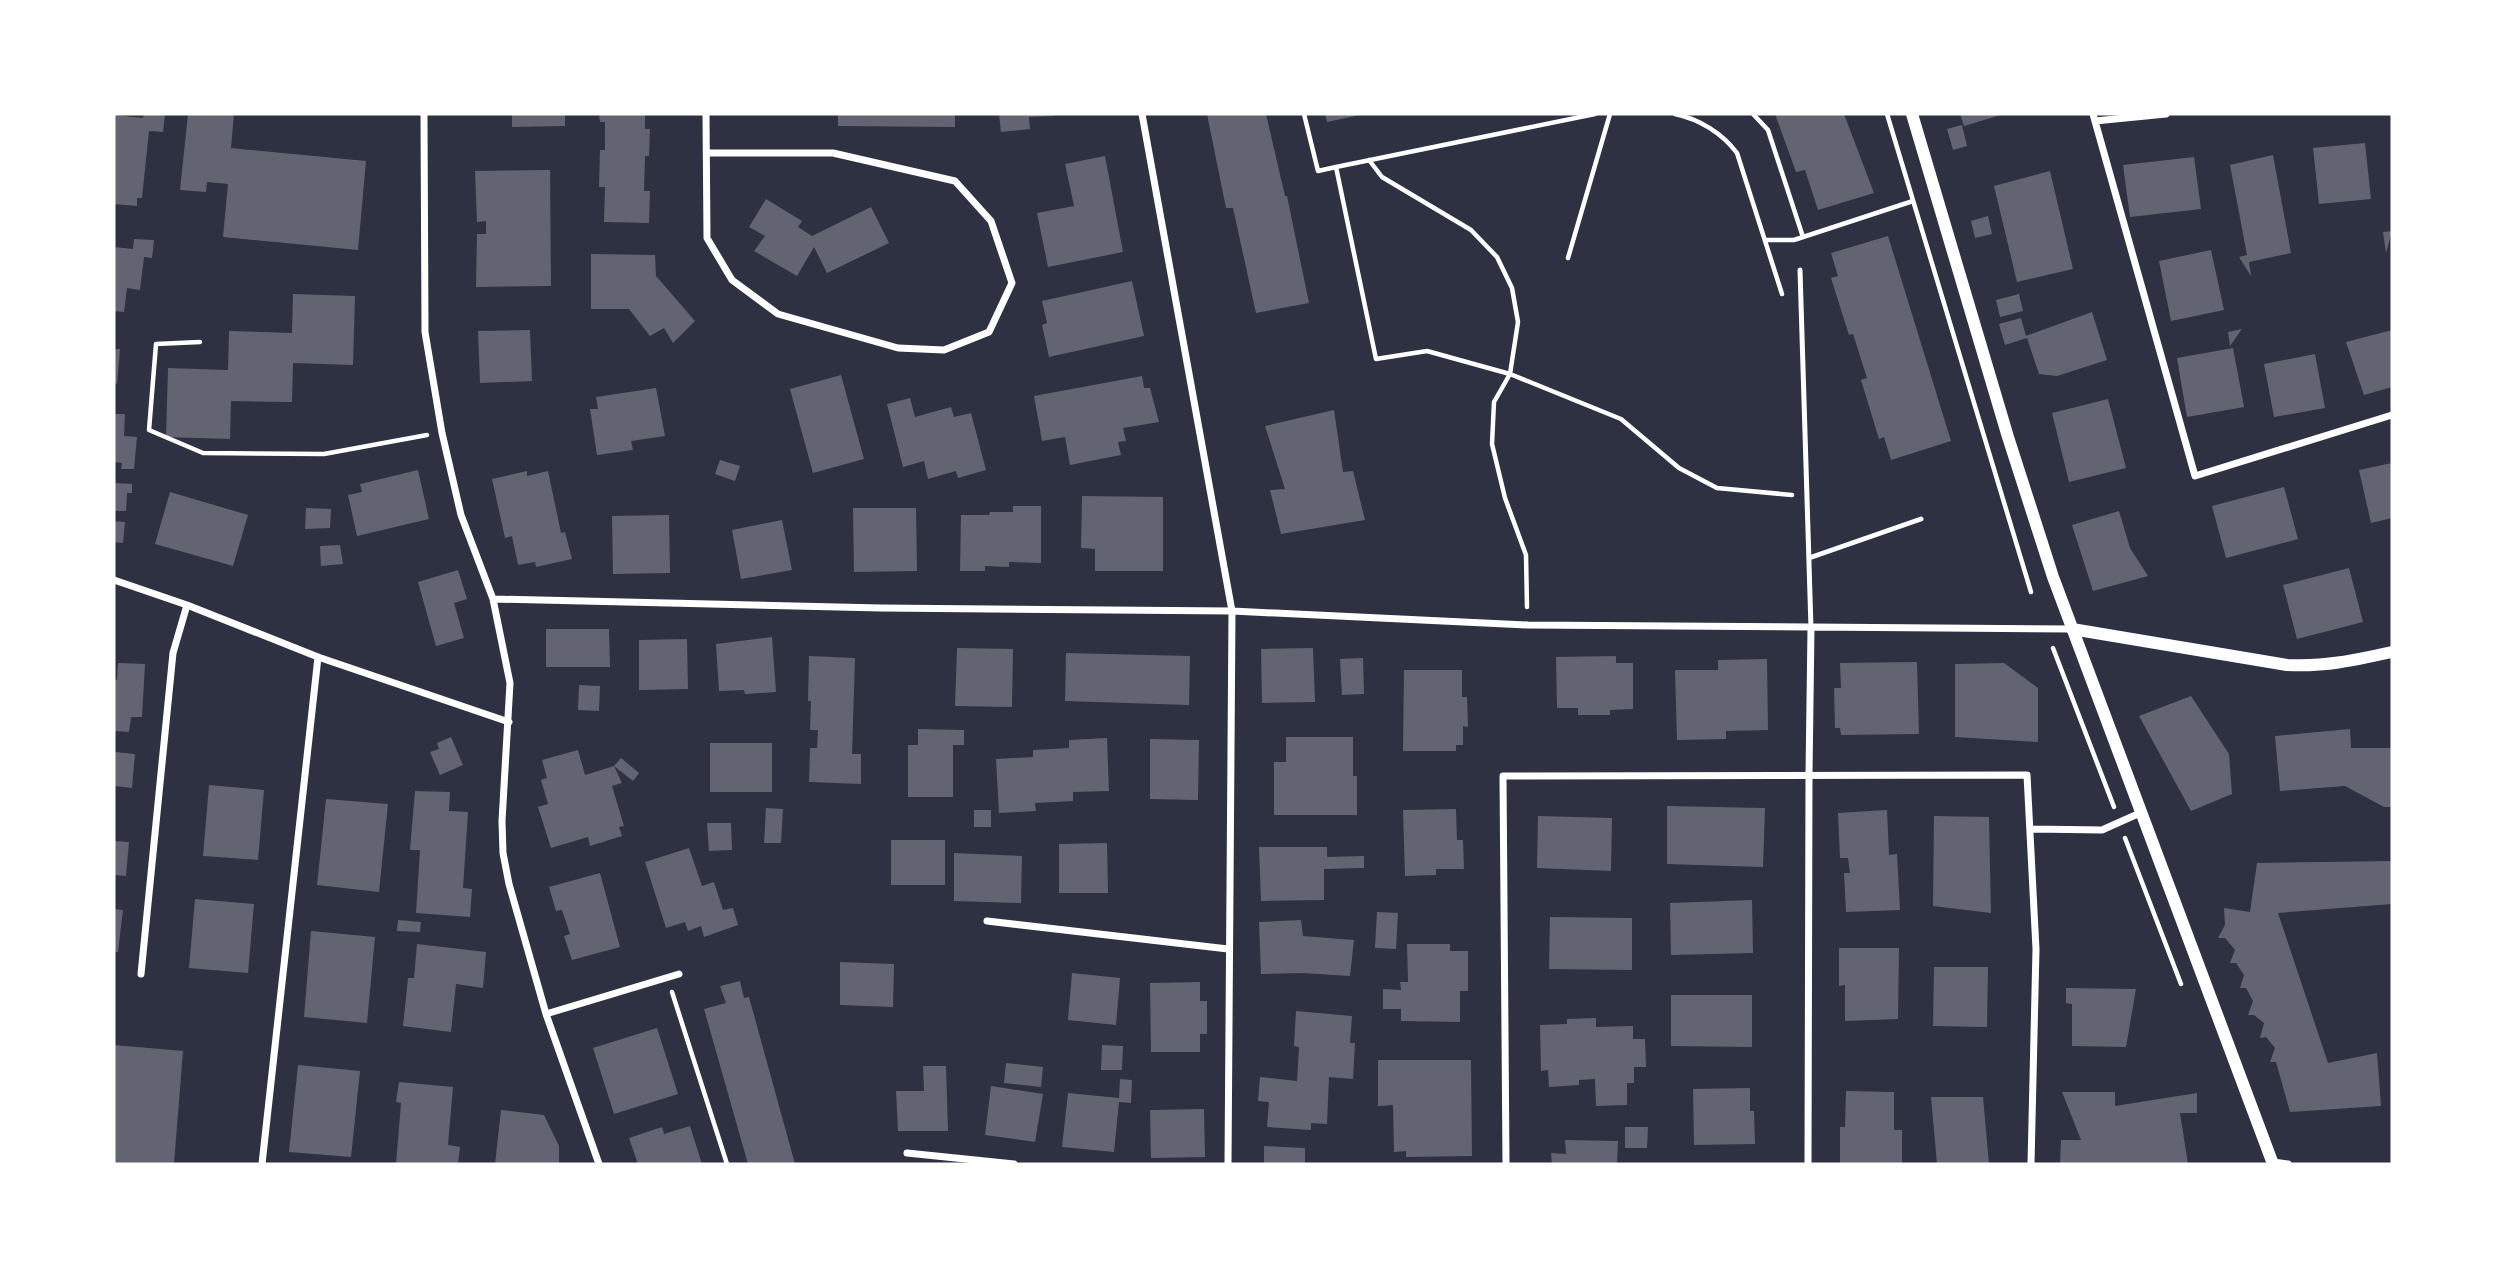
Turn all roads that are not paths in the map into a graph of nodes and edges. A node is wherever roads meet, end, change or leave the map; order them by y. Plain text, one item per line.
1 (424, 114) edge
2 (706, 114) edge
3 (1142, 114) edge
4 (1912, 114) edge
5 (2166, 114) edge
6 (2094, 117) edge
7 (707, 153) junction
8 (1800, 270) dead end
9 (2392, 415) edge
10 (1921, 519) dead end
11 (1809, 558) junction
12 (114, 580) edge
13 (494, 599) junction
14 (187, 605) junction
15 (1232, 611) junction
16 (1811, 628) junction
17 (2072, 629) junction
18 (2392, 652) edge
19 (318, 657) junction
20 (509, 722) junction
21 (1809, 775) junction
22 (2140, 813) junction
23 (2030, 829) junction
24 (987, 921) dead end
25 (1228, 949) junction
26 (141, 974) dead end
27 (679, 974) dead end
28 (546, 1014) junction
29 (907, 1153) dead end
30 (2272, 1163) edge
31 (262, 1164) edge
32 (599, 1164) edge
33 (1014, 1164) edge
34 (1228, 1164) edge
35 (1507, 1164) edge
36 (1808, 1164) edge
37 (2031, 1164) edge
38 (2288, 1164) edge

1 - 13 street
2 - 7 street
3 - 15 street
4 - 17 street
5 - 6 street
6 - 9 street
7 - 7 street
8 - 11 lane
10 - 11 lane
11 - 16 lane
12 - 14 street
13 - 15 street
13 - 20 street
14 - 19 street
14 - 26 street
15 - 16 street
15 - 25 street
16 - 17 street
16 - 21 street
17 - 18 street
17 - 22 street
19 - 20 street
19 - 31 street
20 - 28 street
21 - 23 street
21 - 35 street
21 - 36 street
22 - 23 street
22 - 30 street
23 - 37 street
24 - 25 street
25 - 34 street
27 - 28 street
28 - 32 street
29 - 33 street
30 - 38 street

